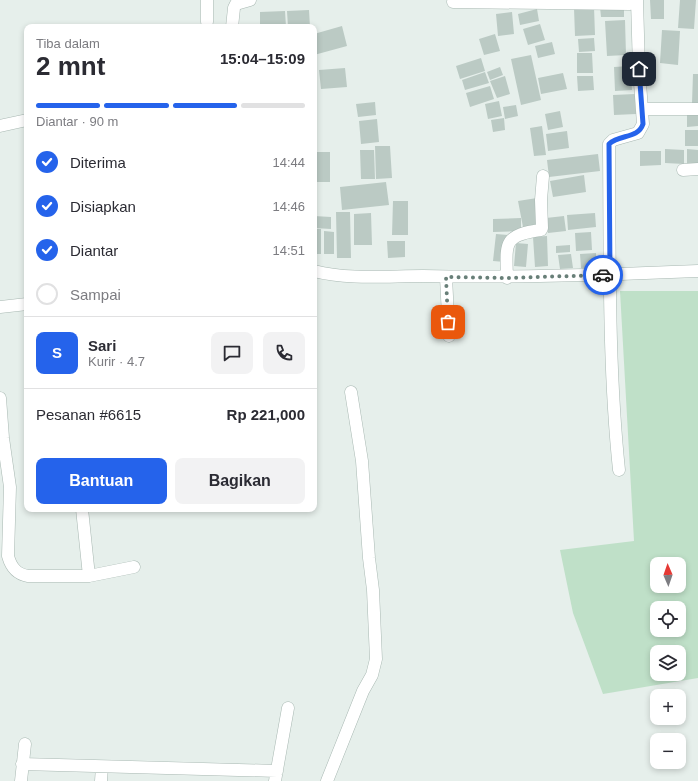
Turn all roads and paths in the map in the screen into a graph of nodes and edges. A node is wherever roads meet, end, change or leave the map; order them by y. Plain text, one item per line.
1 (207, 0) edge
2 (250, 0) edge
3 (633, 0) edge
4 (637, 0) edge
5 (575, 1) edge
6 (453, 2) dead end
7 (207, 22) dead end
8 (232, 24) edge
9 (642, 109) junction
10 (698, 109) edge
11 (24, 121) edge
12 (0, 126) edge
13 (698, 169) edge
14 (683, 170) dead end
15 (543, 176) dead end
16 (698, 271) edge
17 (317, 272) edge
18 (610, 274) junction
19 (446, 277) junction
20 (507, 278) junction
21 (24, 304) edge
22 (0, 307) edge
23 (449, 336) dead end
24 (351, 392) dead end
25 (0, 398) edge
26 (619, 470) dead end
27 (82, 512) edge
28 (134, 567) dead end
29 (89, 576) junction
30 (288, 708) dead end
31 (25, 744) dead end
32 (22, 764) junction
33 (102, 767) junction
34 (276, 776) edge
35 (21, 781) edge
36 (101, 781) edge
37 (327, 781) edge

1 - 7 street
2 - 8 street
3 - 5 street
4 - 9 street
5 - 6 street
9 - 10 street
9 - 18 street
11 - 12 street
13 - 14 street
15 - 20 street
16 - 18 street
17 - 19 street
18 - 20 street
18 - 26 street
19 - 20 street
19 - 23 street
21 - 22 street
24 - 37 street
25 - 29 street
27 - 29 street
28 - 29 street
30 - 34 street
31 - 32 street
32 - 33 street
32 - 35 street
33 - 34 street
33 - 36 street

